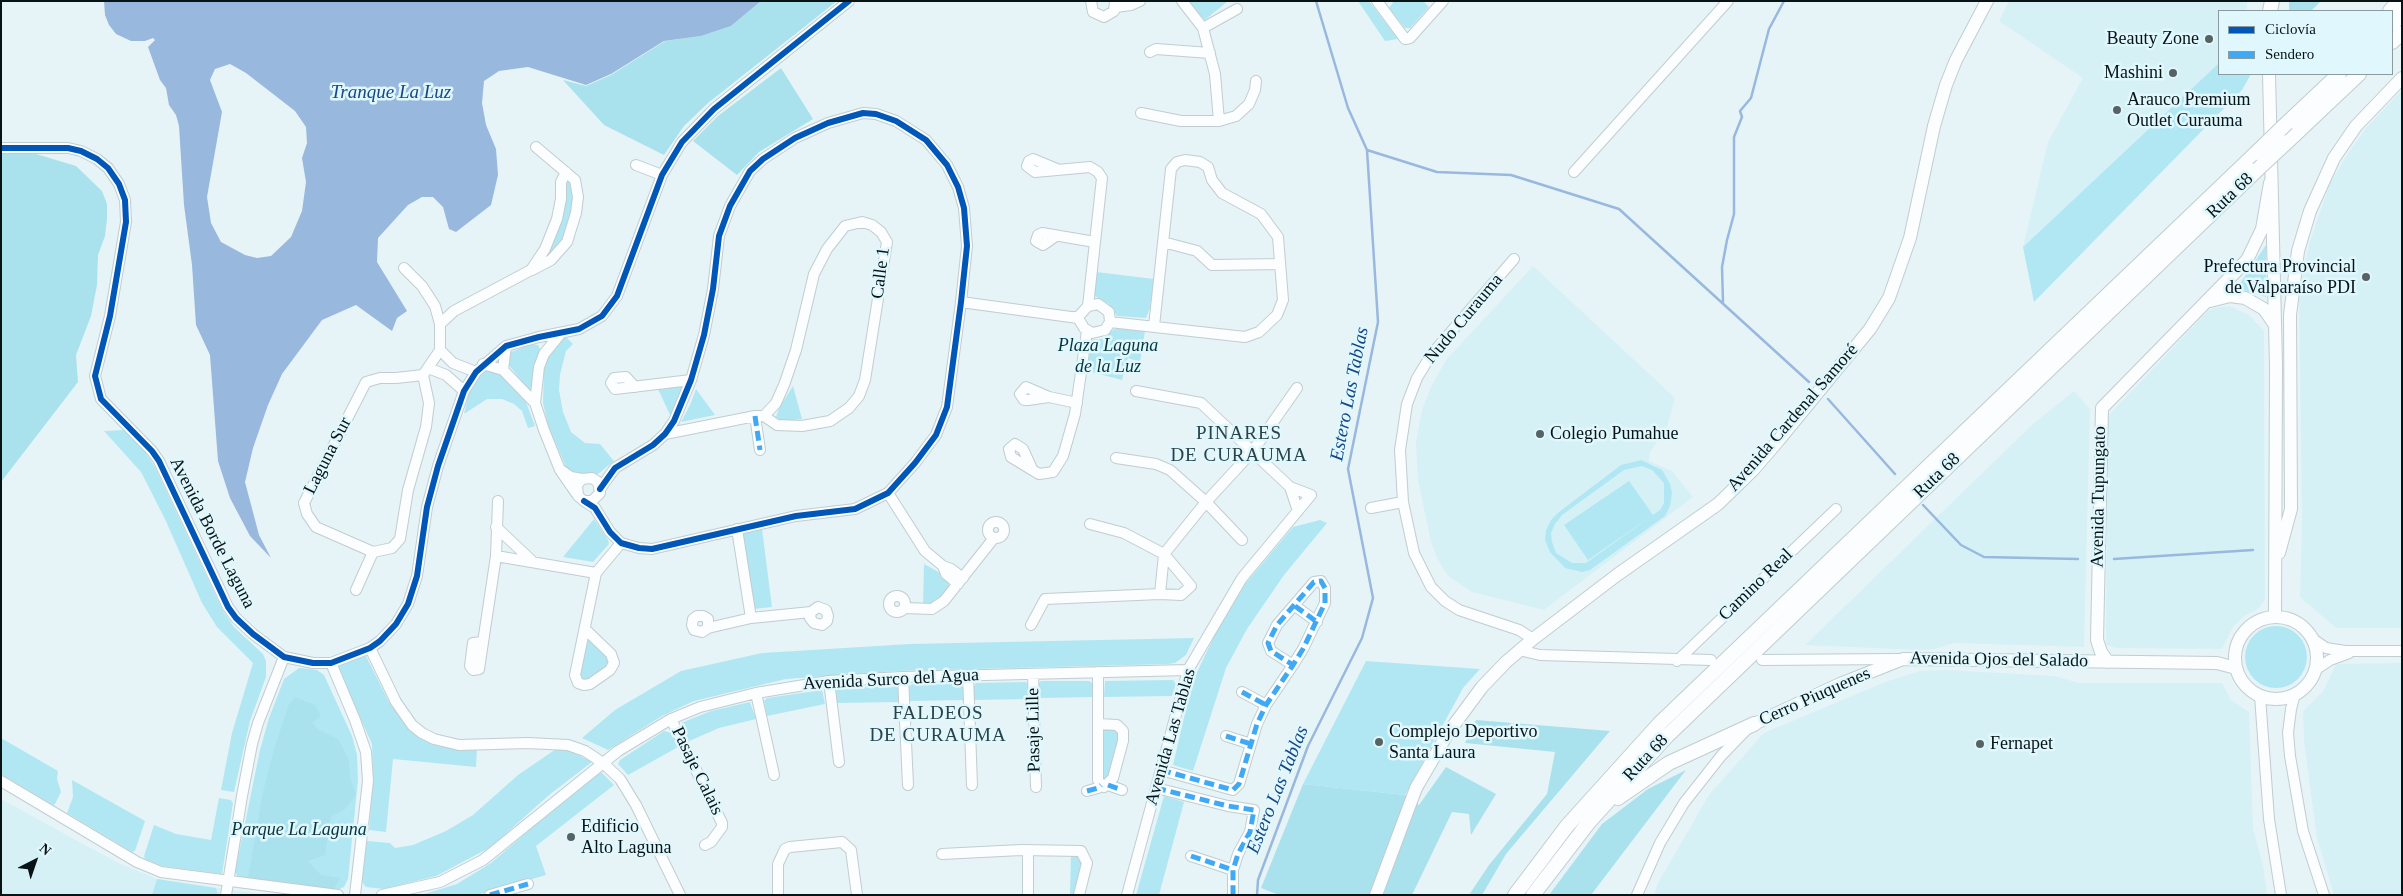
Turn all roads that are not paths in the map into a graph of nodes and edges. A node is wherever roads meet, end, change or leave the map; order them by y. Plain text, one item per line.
1 (850, 1) edge
2 (1091, 1) edge
3 (1140, 1) edge
4 (1182, 1) edge
5 (1377, 1) edge
6 (1443, 1) edge
7 (1728, 1) edge
8 (1987, 1) edge
9 (1116, 4) edge
10 (2397, 6) edge
11 (1237, 9) dead end
12 (2393, 20) edge
13 (1203, 28) junction
14 (1150, 52) dead end
15 (1210, 53) junction
16 (2269, 75) edge
17 (2338, 75) edge
18 (2358, 75) edge
19 (2402, 78) edge
20 (1256, 81) dead end
21 (1141, 113) dead end
22 (1219, 122) junction
23 (536, 147) dead end
24 (1, 148) edge
25 (636, 165) dead end
26 (1058, 169) dead end
27 (566, 172) junction
28 (1574, 172) dead end
29 (662, 175) junction
30 (2270, 183) junction
31 (1056, 236) dead end
32 (1095, 242) junction
33 (1163, 242) junction
34 (1514, 259) dead end
35 (1280, 264) junction
36 (404, 268) dead end
37 (531, 270) junction
38 (961, 302) junction
39 (2208, 302) junction
40 (1088, 306) junction
41 (1073, 317) junction
42 (1110, 322) junction
43 (440, 324) junction
44 (2275, 325) junction
45 (1154, 326) junction
46 (1087, 331) junction
47 (561, 333) junction
48 (539, 336) junction
49 (506, 346) junction
50 (440, 350) junction
51 (544, 354) junction
52 (480, 368) junction
53 (503, 370) junction
54 (426, 371) junction
55 (691, 380) junction
56 (635, 386) dead end
57 (1297, 388) dead end
58 (464, 391) junction
59 (1136, 391) dead end
60 (1049, 397) dead end
61 (1077, 403) junction
62 (536, 404) junction
63 (759, 416) junction
64 (665, 434) junction
65 (760, 450) dead end
66 (1252, 452) junction
67 (1116, 458) dead end
68 (1032, 468) dead end
69 (560, 470) junction
70 (582, 479) junction
71 (1290, 487) junction
72 (598, 488) junction
73 (888, 492) junction
74 (576, 493) junction
75 (498, 501) dead end
76 (584, 501) junction
77 (1206, 502) junction
78 (1402, 502) junction
79 (1370, 508) dead end
80 (1836, 509) dead end
81 (1298, 511) junction
82 (1090, 524) dead end
83 (496, 527) junction
84 (737, 529) junction
85 (610, 532) junction
86 (994, 538) dead end
87 (1242, 540) dead end
88 (621, 543) junction
89 (373, 552) junction
90 (1164, 554) junction
91 (496, 556) junction
92 (531, 560) junction
93 (2276, 569) junction
94 (596, 573) junction
95 (960, 581) junction
96 (356, 590) dead end
97 (1160, 594) junction
98 (1295, 606) junction
99 (905, 608) dead end
100 (811, 612) dead end
101 (2275, 616) junction
102 (752, 618) junction
103 (1317, 622) junction
104 (1031, 625) dead end
105 (708, 628) dead end
106 (585, 629) junction
107 (1532, 639) junction
108 (2313, 639) junction
109 (482, 642) dead end
110 (264, 644) junction
111 (370, 648) junction
112 (1519, 650) junction
113 (2354, 650) junction
114 (2402, 651) edge
115 (284, 657) junction
116 (1903, 659) junction
117 (1711, 660) dead end
118 (1762, 660) dead end
119 (1677, 661) junction
120 (304, 662) junction
121 (2108, 662) junction
122 (331, 663) junction
123 (1293, 665) junction
124 (2236, 668) junction
125 (1188, 670) junction
126 (2316, 670) junction
127 (1098, 672) junction
128 (1033, 674) junction
129 (968, 675) junction
130 (903, 677) junction
131 (275, 678) junction
132 (829, 681) junction
133 (1242, 692) dead end
134 (756, 693) junction
135 (2295, 694) junction
136 (2260, 696) junction
137 (1266, 705) junction
138 (671, 719) junction
139 (1098, 724) junction
140 (1754, 724) junction
141 (1226, 736) dead end
142 (1251, 744) junction
143 (838, 762) dead end
144 (603, 763) junction
145 (1162, 770) junction
146 (774, 775) dead end
147 (1, 781) edge
148 (908, 785) dead end
149 (972, 785) dead end
150 (1104, 785) junction
151 (1036, 787) dead end
152 (1156, 788) junction
153 (1122, 790) dead end
154 (1087, 791) dead end
155 (1589, 822) junction
156 (705, 845) dead end
157 (1028, 850) junction
158 (942, 854) dead end
159 (1191, 856) dead end
160 (1233, 870) junction
161 (228, 882) junction
162 (528, 884) dead end
163 (226, 895) edge
164 (338, 895) edge
165 (355, 895) edge
166 (382, 895) edge
167 (490, 895) edge
168 (680, 895) edge
169 (778, 895) edge
170 (857, 895) edge
171 (1028, 895) edge
172 (1079, 895) edge
173 (1128, 895) edge
174 (1233, 895) edge
175 (1376, 895) edge
176 (1515, 895) edge
177 (1533, 895) edge
178 (1638, 895) edge
179 (2281, 895) edge
180 (2324, 895) edge

1 - 29 street, Avenida Borde Laguna
2 - 9 street
3 - 9 street
4 - 13 street
5 - 6 street
7 - 28 street
8 - 107 main road, Avenida Cardenal Samoré
10 - 12 highway
11 - 13 street
13 - 15 street
14 - 15 street
15 - 22 street
16 - 30 main road, Avenida Tupungato
17 - 176 highway, Ruta 68, bridge
18 - 155 highway, Ruta 68, bridge
19 - 93 main road, Avenida Tupungato
20 - 22 street
21 - 22 street
23 - 27 street
24 - 110 street, Avenida Borde Laguna
25 - 29 street
26 - 32 street
27 - 37 street
27 - 37 street
29 - 47 street, Avenida Borde Laguna
30 - 39 main road, Avenida Tupungato
30 - 44 main road, Avenida Tupungato
31 - 32 street
32 - 40 street
33 - 35 street
33 - 35 street
33 - 45 street
34 - 78 street, Nudo Curauma
35 - 45 street
36 - 43 street
37 - 43 street
38 - 41 street
38 - 55 street
38 - 73 street
39 - 44 main road
39 - 121 main road, Avenida Tupungato
40 - 41 street
40 - 42 street
41 - 46 street
42 - 45 street
42 - 46 street
43 - 50 street
44 - 93 main road, Avenida Tupungato
46 - 61 street
47 - 48 street, Avenida Borde Laguna
47 - 51 street
48 - 49 street, Avenida Borde Laguna
48 - 51 street
49 - 52 street, Avenida Borde Laguna
49 - 53 street
50 - 52 street
50 - 54 street
51 - 62 street
52 - 53 street
52 - 58 street, Avenida Borde Laguna
53 - 62 street
54 - 58 street
54 - 89 street
54 - 89 street, Laguna Sur
55 - 56 street
55 - 64 street
57 - 66 street
58 - 111 street, Avenida Borde Laguna
59 - 66 street
60 - 61 street
61 - 68 street
62 - 69 street
63 - 63 street, Calle 1
63 - 64 street
63 - 65 street
64 - 72 street
66 - 71 street
66 - 77 street
67 - 77 street
69 - 70 street
69 - 74 street
70 - 72 street
70 - 74 street
71 - 81 street
71 - 81 street, Avenida Las Tablas
72 - 76 street
72 - 85 street
73 - 84 street
73 - 95 street
74 - 76 street
75 - 83 street
76 - 85 street
77 - 87 street
77 - 90 street
78 - 79 street
78 - 107 street, Nudo Curauma
80 - 119 street, Camino Real
81 - 125 street, Avenida Las Tablas
82 - 90 street
83 - 91 street
83 - 92 street
84 - 88 street
84 - 102 street
85 - 88 street
86 - 95 street
88 - 94 street
89 - 96 street
90 - 97 street
90 - 97 street
91 - 92 street
91 - 109 street
92 - 94 street
93 - 101 main road, Avenida Tupungato
94 - 106 street
95 - 99 street
97 - 104 street
98 - 103 street
98 - 103 street
98 - 123 street
100 - 102 street
101 - 108 main road
101 - 124 main road
102 - 105 street
103 - 123 street
106 - 106 street
107 - 112 main road, Avenida Cardenal Samoré
108 - 113 street
108 - 126 main road
110 - 115 street, Avenida Borde Laguna
110 - 131 street
111 - 122 street, Avenida Borde Laguna
111 - 144 street
112 - 119 street
112 - 175 main road, Avenida Cardenal Samoré
113 - 114 street
113 - 126 street
115 - 120 street, Avenida Borde Laguna
115 - 131 street
116 - 118 street, Avenida Ojos del Salado
116 - 121 main road, Avenida Ojos del Salado
116 - 140 main road, Cerro Piuquenes
117 - 119 street
120 - 122 street, Avenida Borde Laguna
120 - 131 street
121 - 124 main road, Avenida Ojos del Salado
122 - 165 street
123 - 137 street
124 - 136 main road
125 - 127 street, Avenida Surco del Agua
125 - 145 street, Avenida Las Tablas
126 - 135 main road
127 - 128 street, Avenida Surco del Agua
127 - 139 street
128 - 129 street, Avenida Surco del Agua
128 - 151 street, Pasaje Lille
129 - 130 street, Avenida Surco del Agua
129 - 149 street
130 - 132 street, Avenida Surco del Agua
130 - 148 street
131 - 161 street
132 - 134 street, Avenida Surco del Agua
132 - 143 street
133 - 137 street
134 - 138 street, Avenida Surco del Agua
134 - 146 street
135 - 136 main road
135 - 180 street
136 - 179 street
137 - 142 street
138 - 144 street, Avenida Surco del Agua
138 - 156 street, Pasaje Calais
139 - 150 street
139 - 150 street
140 - 155 highway
140 - 178 street, Cerro Piuquenes
141 - 142 street
142 - 145 street
144 - 166 street, Avenida Surco del Agua
144 - 168 street
145 - 152 street, Avenida Las Tablas
147 - 161 street
150 - 153 street
150 - 154 street
152 - 160 street
152 - 173 street, Avenida Las Tablas
155 - 177 highway, Ruta 68
157 - 158 street
157 - 171 street
157 - 172 street
159 - 160 street
160 - 174 street
161 - 163 street
161 - 164 street
162 - 167 street
169 - 170 street

